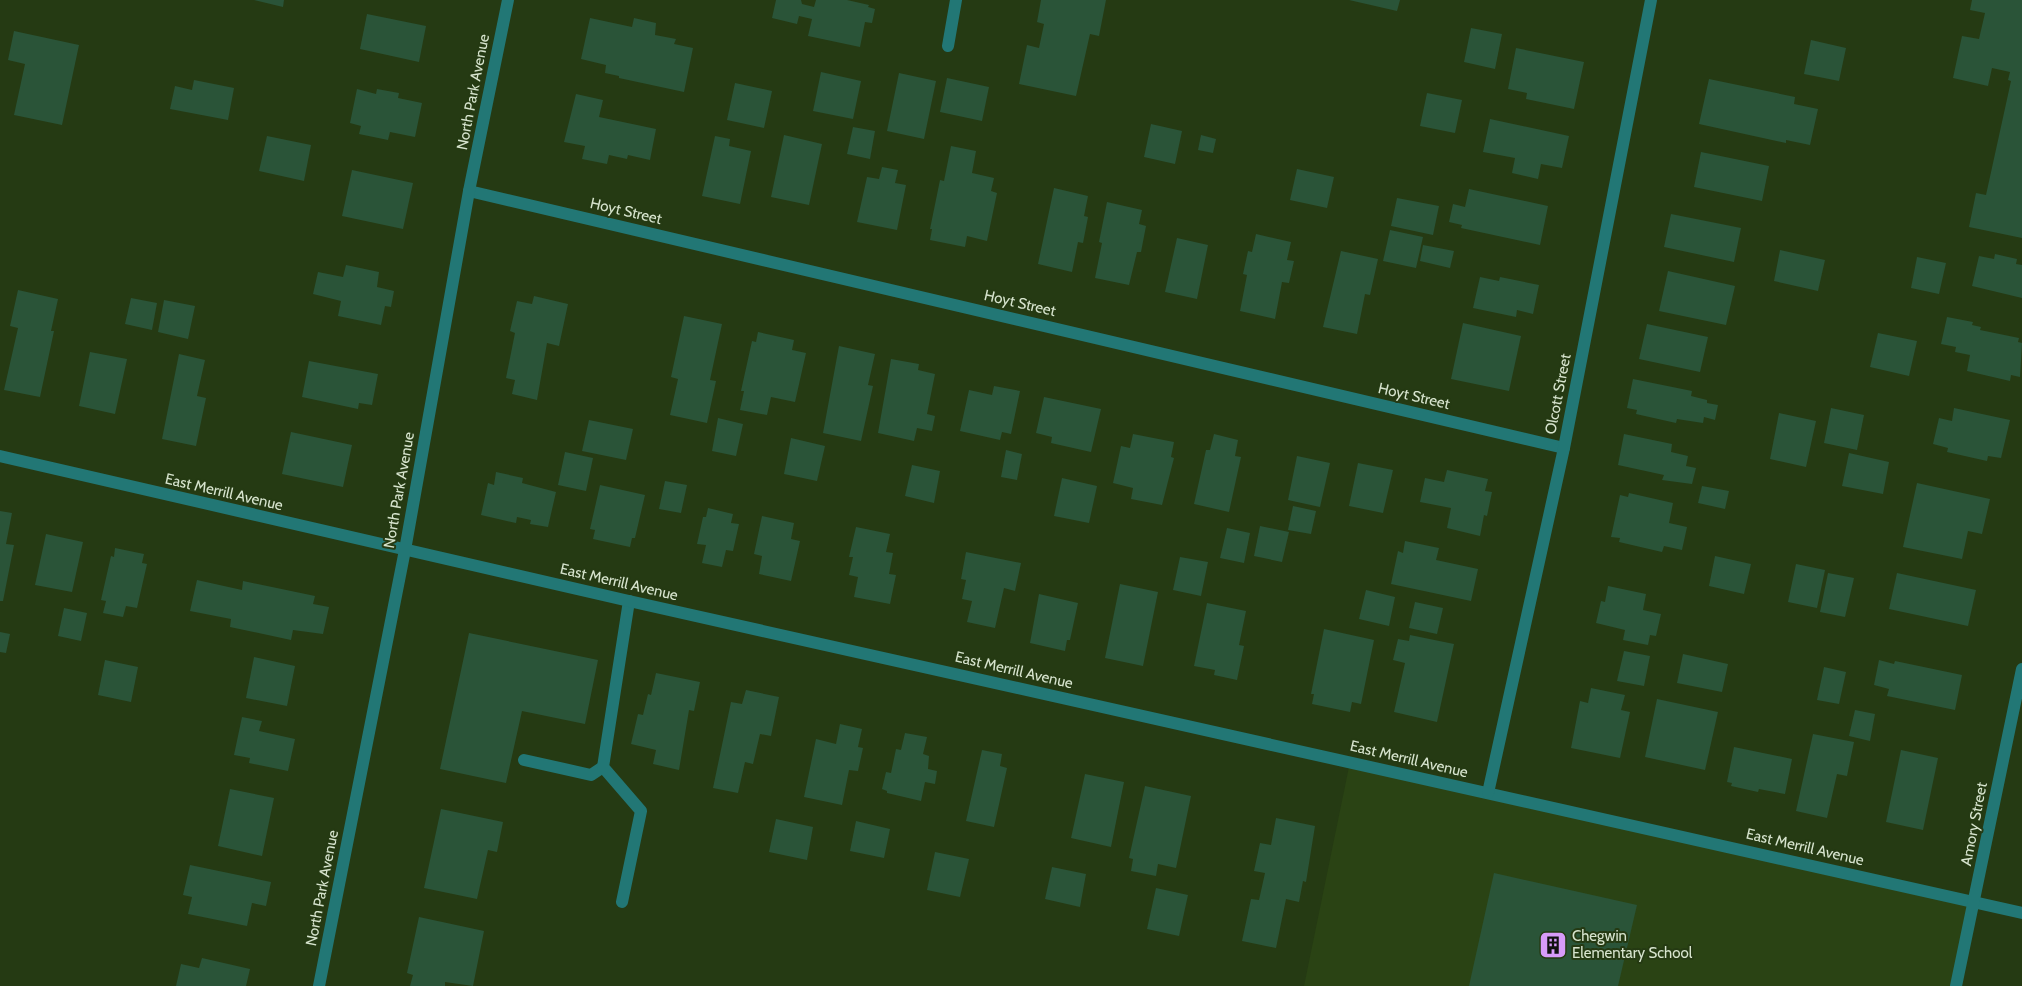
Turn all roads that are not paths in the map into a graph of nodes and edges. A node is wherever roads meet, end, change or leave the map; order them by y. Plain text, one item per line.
1 (508, 0) edge
2 (956, 0) edge
3 (1651, 0) edge
4 (948, 46) dead end
5 (469, 191) junction
6 (1564, 448) junction
7 (0, 456) edge
8 (405, 550) junction
9 (629, 601) junction
10 (2022, 669) edge
11 (524, 760) dead end
12 (603, 768) junction
13 (1488, 793) junction
14 (622, 902) dead end
15 (1975, 902) junction
16 (2022, 913) edge
17 (319, 986) edge
18 (1956, 986) edge

1 - 5 street, North Park Avenue
2 - 4 street
3 - 6 street, Olcott Street
5 - 6 street, Hoyt Street
5 - 8 street, North Park Avenue
6 - 13 street, Olcott Street
7 - 8 street, East Merrill Avenue
8 - 9 street, East Merrill Avenue
8 - 17 street, North Park Avenue
9 - 12 street
9 - 13 street, East Merrill Avenue
10 - 15 street, Amory Street
11 - 12 street
12 - 14 street
13 - 15 street, East Merrill Avenue
15 - 16 street, East Merrill Avenue
15 - 18 street, Amory Street

